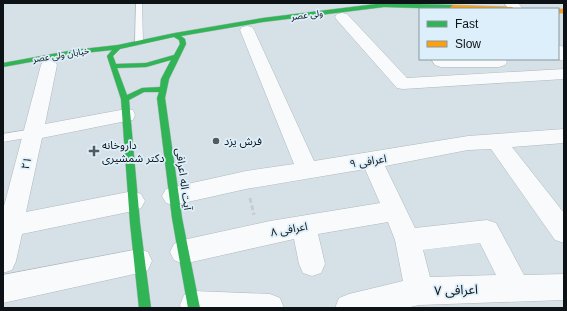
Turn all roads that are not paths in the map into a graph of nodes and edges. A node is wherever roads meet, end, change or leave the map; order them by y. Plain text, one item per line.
1 (139, 3) edge
2 (486, 8) edge
3 (419, 12) edge
4 (342, 17) junction
5 (247, 30) junction
6 (175, 35) junction
7 (139, 43) junction
8 (184, 44) junction
9 (118, 47) junction
10 (177, 56) junction
11 (440, 60) edge
12 (498, 61) edge
13 (71, 62) dead end
14 (109, 63) junction
15 (3, 65) edge
16 (48, 65) junction
17 (3, 73) edge
18 (564, 74) edge
19 (508, 77) junction
20 (162, 89) junction
21 (126, 107) junction
22 (33, 133) junction
23 (564, 136) edge
24 (3, 138) edge
25 (496, 141) junction
26 (372, 160) junction
27 (306, 170) junction
28 (174, 196) junction
29 (133, 201) junction
30 (395, 211) junction
31 (7, 226) edge
32 (304, 226) junction
33 (564, 232) edge
34 (408, 240) junction
35 (183, 252) junction
36 (3, 261) edge
37 (139, 261) junction
38 (312, 264) dead end
39 (564, 287) edge
40 (3, 289) edge
41 (517, 289) junction
42 (419, 291) junction
43 (194, 306) edge
44 (145, 308) edge
45 (270, 308) edge
46 (349, 308) edge

1 - 7 lane
2 - 6 main road, ولی عصر
3 - 4 main road, ولی عصر
4 - 5 main road, ولی عصر
4 - 19 street
5 - 8 main road, ولی عصر
5 - 27 street
6 - 7 main road, ولی عصر
6 - 8 main road
7 - 9 main road, خیابان ولی عصر
8 - 10 main road, آیت اله اعرافی
9 - 14 main road
9 - 15 main road, خیابان ولی عصر
10 - 14 main road
10 - 20 main road, آیت اله اعرافی
11 - 12 street
12 - 19 street
13 - 16 main road, خیابان ولی عصر
14 - 21 main road
16 - 17 main road, خیابان ولی عصر
16 - 22 street, ۲۱
18 - 19 street
20 - 21 main road
20 - 28 main road, آیت اله اعرافی
21 - 22 street
21 - 29 main road
22 - 24 lane
22 - 31 street, ۲۱
23 - 25 street, اعرافی ۹
25 - 26 street, اعرافی ۹
25 - 33 street
26 - 27 street, اعرافی ۹
26 - 30 street
27 - 28 street, اعرافی ۹
28 - 35 main road, آیت اله اعرافی
29 - 31 street
29 - 37 main road
30 - 32 street, اعرافی ۸
30 - 34 street
31 - 36 street, ۲۱
32 - 35 street, اعرافی ۸
32 - 38 street
34 - 41 street
34 - 42 street
35 - 43 main road, آیت اله اعرافی
37 - 40 street
37 - 44 main road
39 - 41 street, اعرافی ۷
41 - 42 street, اعرافی ۷
42 - 46 street, اعرافی ۷
43 - 45 street

